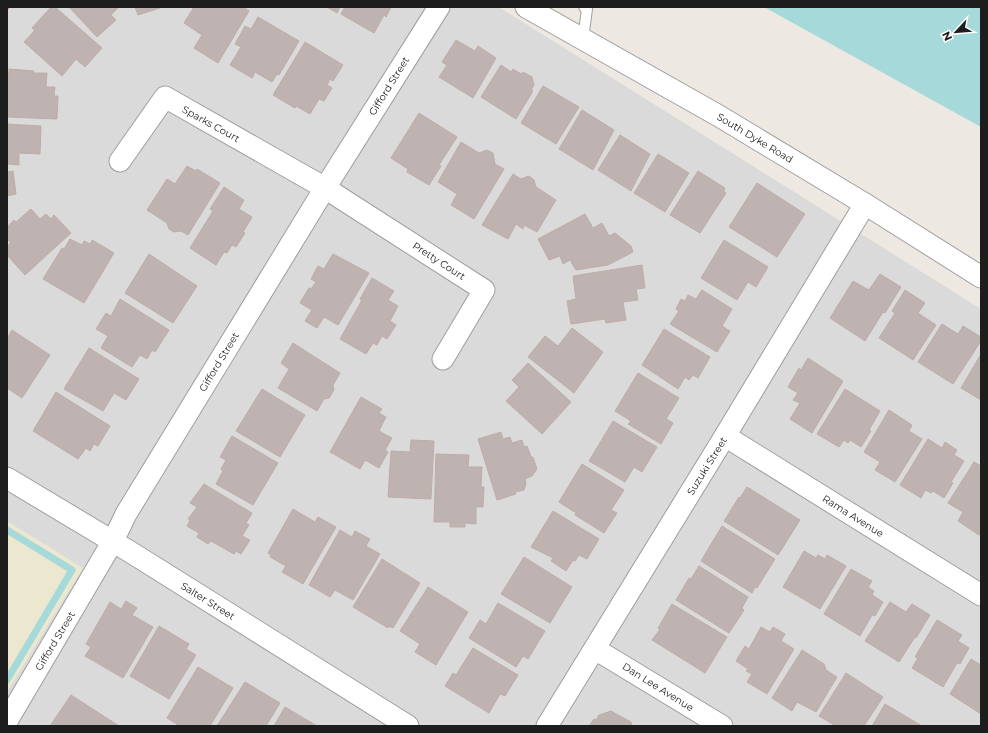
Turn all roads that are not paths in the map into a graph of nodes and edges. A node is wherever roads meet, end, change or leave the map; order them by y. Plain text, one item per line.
1 (438, 7) edge
2 (526, 7) edge
3 (584, 7) edge
4 (583, 39) junction
5 (120, 161) dead end
6 (326, 188) junction
7 (865, 204) junction
8 (981, 277) edge
9 (443, 360) dead end
10 (725, 436) junction
11 (7, 478) edge
12 (114, 541) junction
13 (981, 595) edge
14 (595, 648) junction
15 (7, 720) edge
16 (408, 726) edge
17 (547, 726) edge
18 (722, 726) edge

1 - 6 street, Gifford Street
2 - 4 street, South Dyke Road
3 - 4 lane
4 - 7 street, South Dyke Road
5 - 6 street, Sparks Court
6 - 9 street, Pretty Court
6 - 12 street, Gifford Street
7 - 8 street, South Dyke Road
7 - 10 street, Suzuki Street
10 - 13 street, Rama Avenue
10 - 14 street, Suzuki Street
11 - 12 street, Salter Street
12 - 15 street, Gifford Street
12 - 16 street, Salter Street
14 - 17 street, Suzuki Street
14 - 18 street, Dan Lee Avenue

